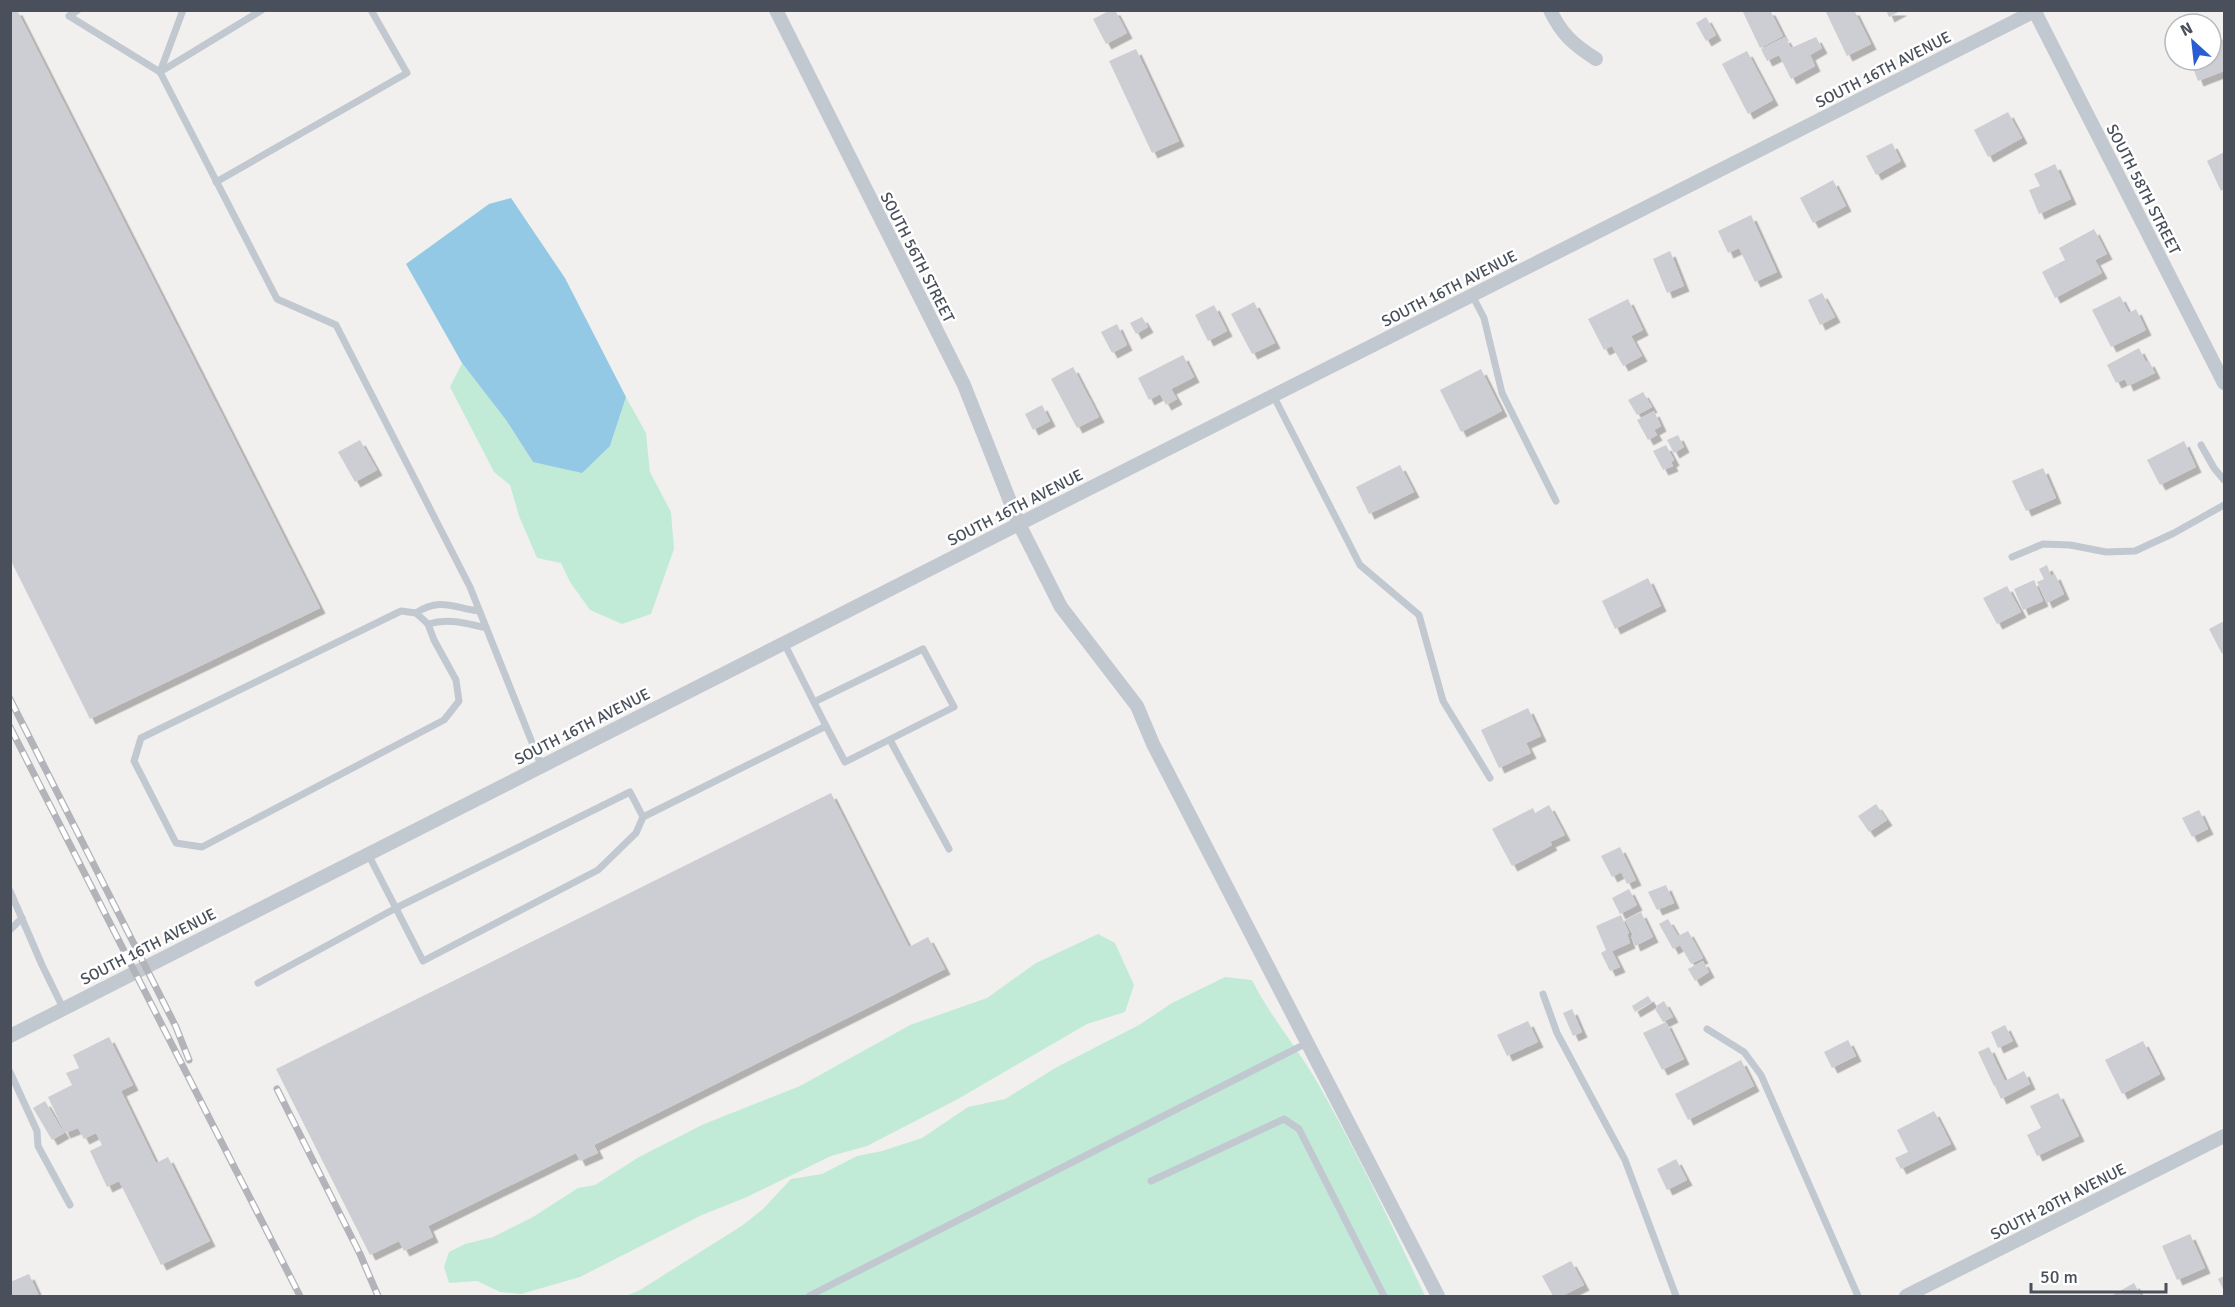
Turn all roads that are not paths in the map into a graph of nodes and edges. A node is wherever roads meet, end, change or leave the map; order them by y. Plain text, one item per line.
1 (78, 10) edge
2 (183, 10) edge
3 (262, 10) edge
4 (371, 10) edge
5 (776, 10) edge
6 (1550, 10) edge
7 (2035, 11) edge
8 (1596, 59) dead end
9 (160, 72) junction
10 (216, 182) junction
11 (1472, 295) junction
12 (2224, 383) edge
13 (1273, 395) junction
14 (2201, 445) dead end
15 (2224, 480) edge
16 (1556, 501) dead end
17 (2224, 505) edge
18 (1019, 524) junction
19 (2012, 557) dead end
20 (479, 611) junction
21 (416, 613) junction
22 (428, 624) junction
23 (486, 628) junction
24 (784, 643) junction
25 (814, 702) junction
26 (826, 726) junction
27 (890, 740) junction
28 (541, 765) junction
29 (1490, 778) dead end
30 (643, 817) junction
31 (949, 849) dead end
32 (368, 854) junction
33 (10, 891) edge
34 (396, 909) junction
35 (22, 918) junction
36 (10, 930) edge
37 (258, 983) dead end
38 (1543, 994) dead end
39 (63, 1008) junction
40 (1707, 1029) dead end
41 (10, 1035) edge
42 (1307, 1043) junction
43 (10, 1072) edge
44 (2224, 1136) edge
45 (1151, 1180) dead end
46 (70, 1205) dead end
47 (809, 1296) edge
48 (1384, 1296) edge
49 (1438, 1296) edge
50 (1676, 1296) edge
51 (1858, 1296) edge
52 (1906, 1296) edge

1 - 9 lane
2 - 9 lane
3 - 9 lane
4 - 10 lane
5 - 18 street, SOUTH 56TH STREET
6 - 8 street
7 - 11 street, SOUTH 16TH AVENUE
7 - 12 street, SOUTH 58TH STREET
9 - 10 lane
10 - 20 lane
11 - 13 street, SOUTH 16TH AVENUE
11 - 16 lane
13 - 18 street, SOUTH 16TH AVENUE
13 - 29 lane
14 - 15 lane
17 - 19 lane
18 - 24 street, SOUTH 16TH AVENUE
18 - 42 street, SOUTH 56TH STREET
20 - 21 lane
20 - 23 lane
21 - 22 lane
21 - 22 lane
22 - 23 lane
23 - 28 lane
24 - 25 lane
24 - 28 street, SOUTH 16TH AVENUE
25 - 26 lane
25 - 27 lane
26 - 27 lane
26 - 30 lane
27 - 31 lane
28 - 32 street, SOUTH 16TH AVENUE
30 - 34 lane
30 - 34 lane
32 - 34 lane
32 - 39 street, SOUTH 16TH AVENUE
33 - 35 lane
34 - 37 lane
35 - 36 lane
35 - 39 lane
38 - 50 lane
39 - 41 street, SOUTH 16TH AVENUE
40 - 51 lane
42 - 47 lane
42 - 49 street, SOUTH 56TH STREET
43 - 46 lane
44 - 52 street, SOUTH 20TH AVENUE
45 - 48 lane

